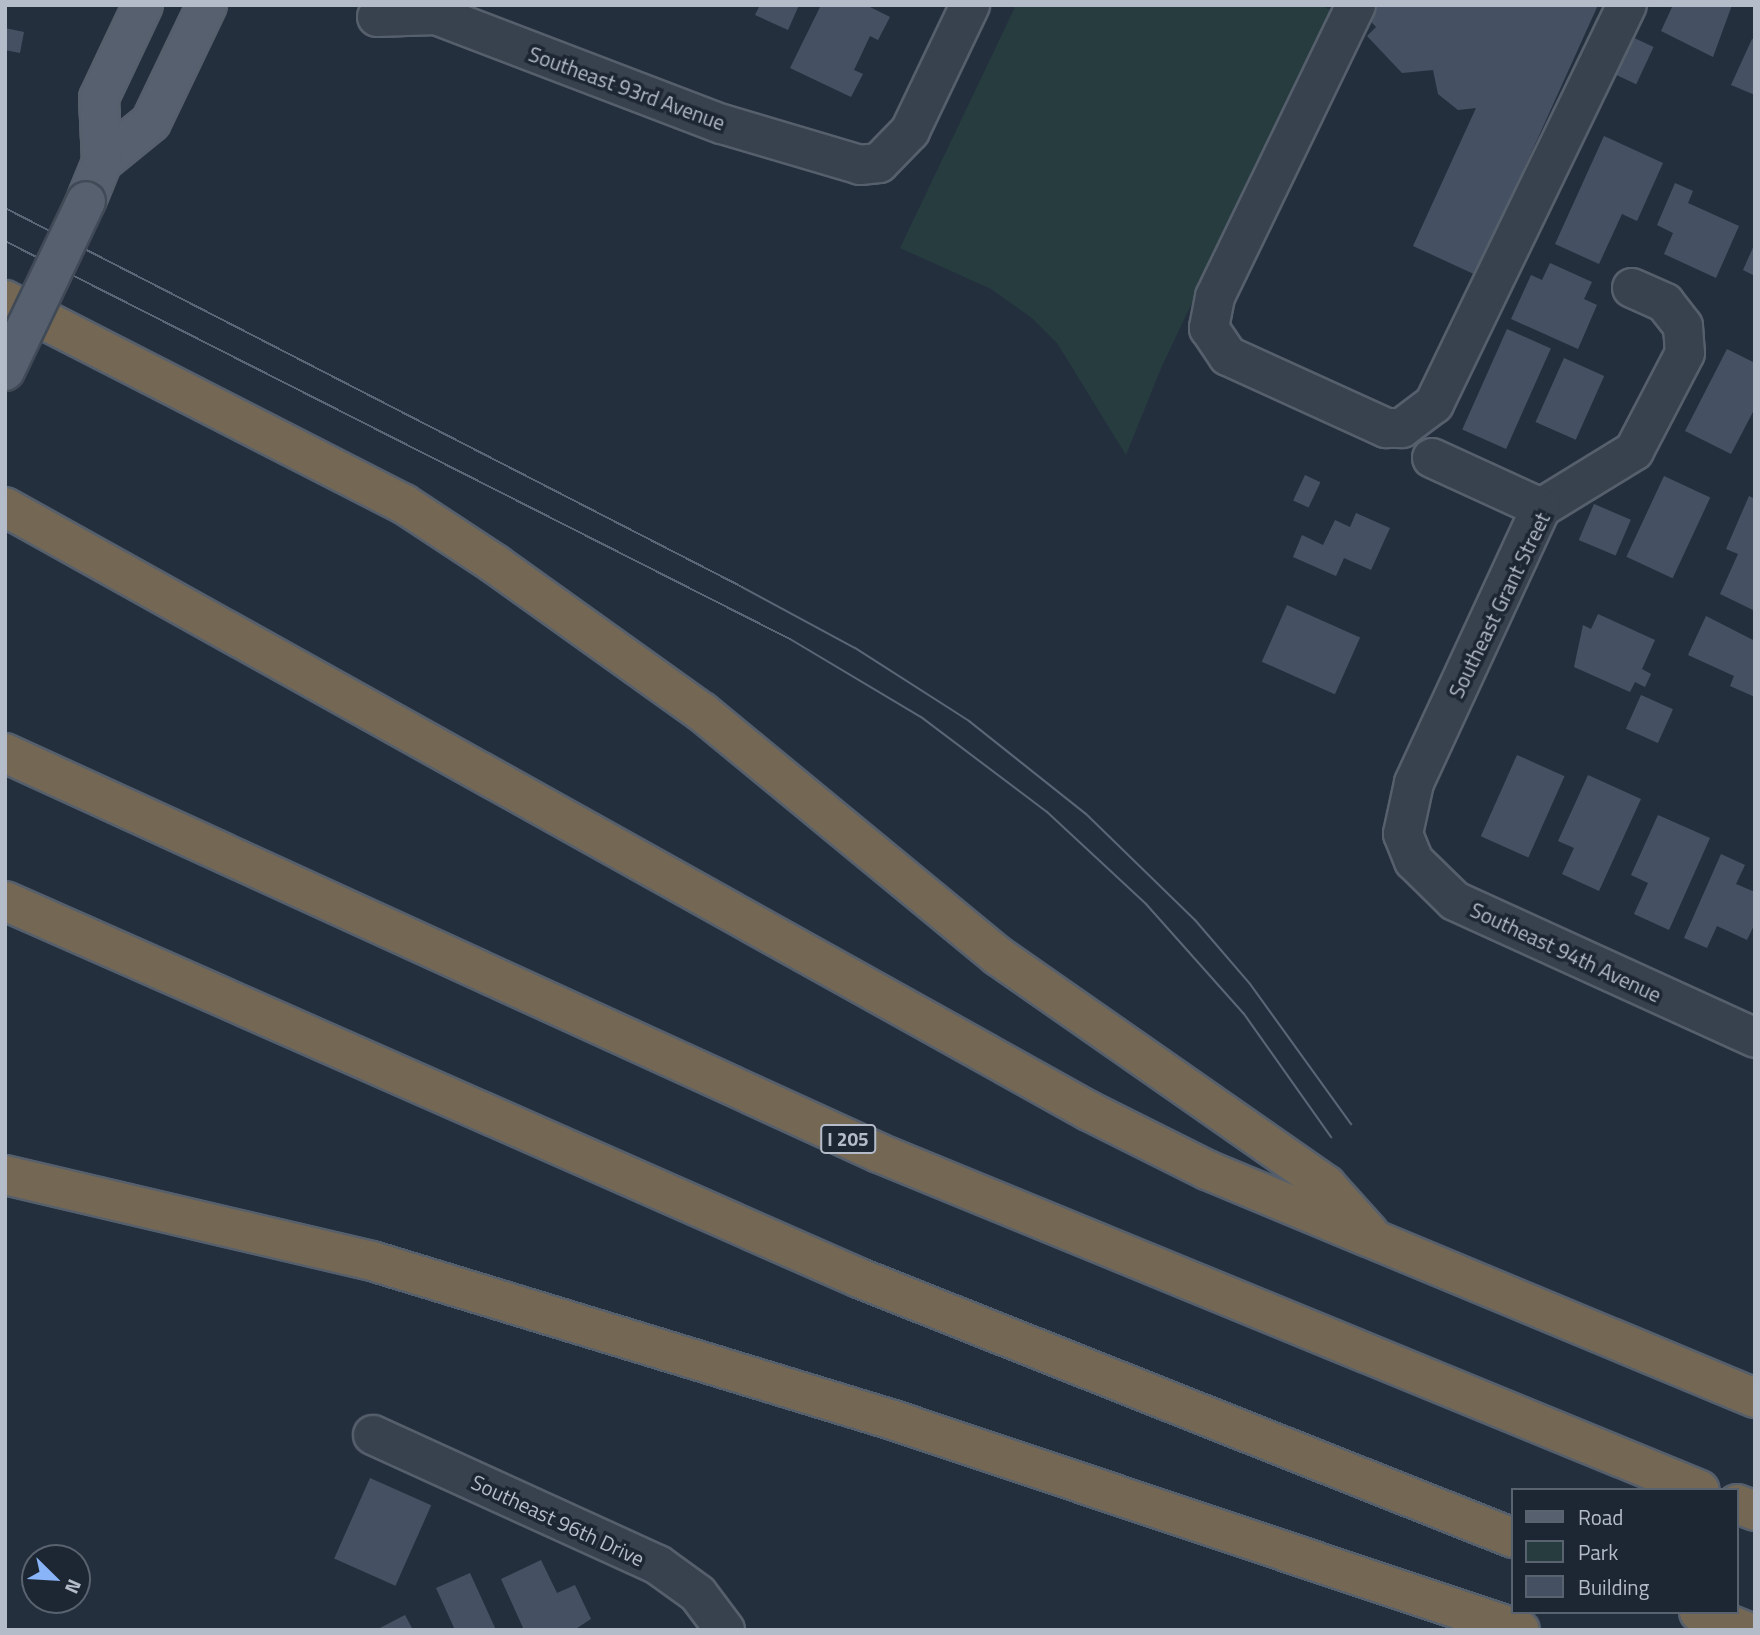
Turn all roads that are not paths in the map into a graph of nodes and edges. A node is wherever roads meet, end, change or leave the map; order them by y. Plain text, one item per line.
1 (143, 5) edge
2 (206, 5) edge
3 (970, 5) edge
4 (1356, 5) edge
5 (1627, 5) edge
6 (377, 18) dead end
7 (102, 162) junction
8 (1632, 288) dead end
9 (5, 300) edge
10 (5, 371) edge
11 (1432, 458) dead end
12 (5, 507) edge
13 (1541, 508) junction
14 (7, 754) edge
15 (1403, 834) joint
16 (5, 901) edge
17 (1755, 1038) edge
18 (5, 1175) edge
19 (1378, 1242) junction
20 (1755, 1398) edge
21 (373, 1435) dead end
22 (1695, 1488) edge
23 (1512, 1538) edge
24 (1704, 1614) edge
25 (725, 1630) edge
26 (1520, 1630) edge
27 (1742, 1630) edge

1 - 7 main road
2 - 7 main road
3 - 6 street, Southeast 93rd Avenue
4 - 5 street
7 - 10 main road, bridge
8 - 13 street, Southeast Grant Street
9 - 19 highway
11 - 13 street
12 - 19 highway
13 - 15 street, Southeast Grant Street
14 - 22 highway, I 205
15 - 17 street, Southeast 94th Avenue
16 - 23 highway
18 - 26 highway
19 - 20 highway
21 - 25 street, Southeast 96th Drive
24 - 27 highway

